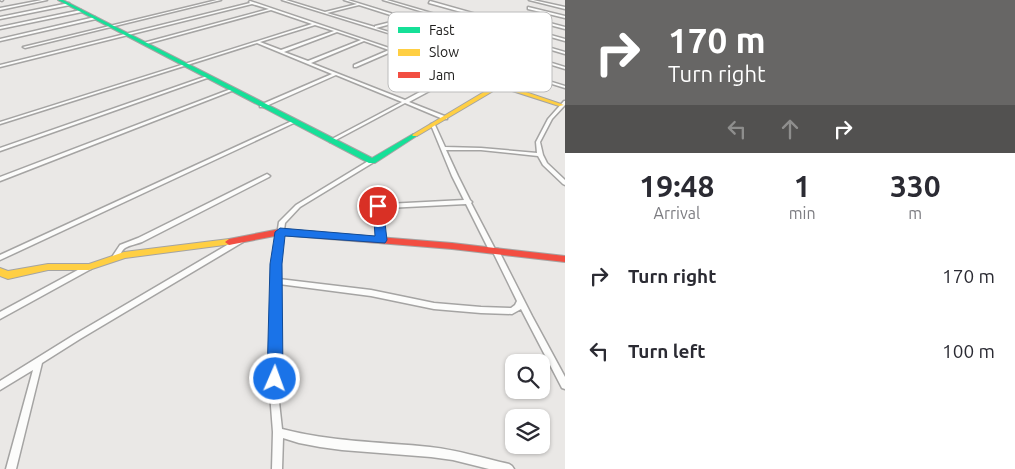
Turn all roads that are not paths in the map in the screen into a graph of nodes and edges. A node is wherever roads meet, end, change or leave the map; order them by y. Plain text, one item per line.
1 (46, 0) edge
2 (220, 0) edge
3 (245, 0) edge
4 (283, 0) edge
5 (345, 0) edge
6 (384, 0) edge
7 (530, 0) edge
8 (64, 1) edge
9 (252, 2) junction
10 (430, 2) dead end
11 (361, 5) junction
12 (529, 8) dead end
13 (565, 8) edge
14 (0, 9) edge
15 (272, 9) junction
16 (81, 11) junction
17 (425, 12) edge
18 (466, 12) edge
19 (543, 12) edge
20 (325, 13) junction
21 (388, 13) edge
22 (388, 13) edge
23 (552, 14) edge
24 (0, 18) edge
25 (94, 18) junction
26 (565, 18) edge
27 (315, 24) junction
28 (388, 24) edge
29 (552, 24) edge
30 (110, 26) junction
31 (0, 28) edge
32 (375, 28) junction
33 (565, 28) edge
34 (338, 31) junction
35 (388, 32) edge
36 (127, 34) junction
37 (552, 36) edge
38 (0, 40) edge
39 (364, 40) junction
40 (565, 40) edge
41 (257, 42) junction
42 (145, 44) junction
43 (25, 46) dead end
44 (388, 47) edge
45 (552, 49) edge
46 (280, 52) junction
47 (388, 52) edge
48 (565, 53) edge
49 (306, 63) junction
50 (185, 64) junction
51 (552, 64) edge
52 (0, 66) edge
53 (356, 66) dead end
54 (565, 68) edge
55 (335, 74) junction
56 (208, 77) junction
57 (552, 83) edge
58 (565, 87) edge
59 (232, 90) junction
60 (422, 92) edge
61 (488, 92) edge
62 (523, 92) edge
63 (403, 102) junction
64 (563, 104) edge
65 (262, 106) junction
66 (445, 118) junction
67 (294, 122) junction
68 (0, 123) edge
69 (433, 125) junction
70 (332, 141) junction
71 (442, 148) junction
72 (0, 150) edge
73 (540, 155) junction
74 (372, 161) junction
75 (266, 176) dead end
76 (0, 179) edge
77 (565, 183) edge
78 (363, 202) dead end
79 (468, 202) junction
80 (378, 206) junction
81 (280, 232) junction
82 (241, 240) junction
83 (381, 240) junction
84 (494, 251) junction
85 (116, 256) junction
86 (0, 258) edge
87 (565, 259) edge
88 (89, 267) junction
89 (0, 272) edge
90 (276, 281) junction
91 (521, 301) junction
92 (0, 316) edge
93 (39, 360) junction
94 (565, 385) edge
95 (0, 386) edge
96 (278, 432) junction
97 (11, 469) edge
98 (277, 469) edge
99 (509, 469) edge

1 - 14 street
2 - 30 street
3 - 9 street
4 - 20 street
5 - 11 street
6 - 17 street
7 - 13 street
8 - 16 street
8 - 24 street
9 - 15 street
9 - 36 street
10 - 18 street
11 - 20 street
11 - 21 street
11 - 22 street
12 - 19 street
15 - 27 street
15 - 42 street
16 - 25 street
16 - 31 street
20 - 32 street
23 - 26 street
25 - 30 street
25 - 38 street
27 - 34 street
27 - 41 street
28 - 32 street
29 - 33 street
30 - 36 street
30 - 43 street
32 - 35 street
34 - 39 street
34 - 46 street
36 - 42 street
36 - 52 street
37 - 40 street
39 - 44 street
39 - 49 street
41 - 46 street
41 - 50 street
42 - 50 street
45 - 48 street
46 - 49 street
47 - 53 street
49 - 55 street
50 - 56 street
50 - 68 street
51 - 54 street
55 - 63 street
55 - 65 street
56 - 59 street
56 - 72 street
57 - 58 street
59 - 65 street
59 - 76 street
60 - 63 street
61 - 66 street
62 - 64 street
63 - 66 street
63 - 70 street
64 - 73 street
65 - 67 street
66 - 69 street
67 - 70 street
67 - 86 street
69 - 71 street
69 - 74 street
70 - 74 street
71 - 73 street
71 - 79 street
73 - 77 street
74 - 81 street
75 - 85 street
78 - 80 street
79 - 80 street
79 - 84 street
80 - 83 street
81 - 82 street
81 - 83 street
81 - 90 street
82 - 85 street
82 - 93 street
83 - 84 street
84 - 87 street
84 - 91 street
85 - 88 street
88 - 89 street
88 - 92 street
90 - 91 street
90 - 96 street
91 - 94 street
93 - 95 street
93 - 97 street
96 - 98 street
96 - 99 street

